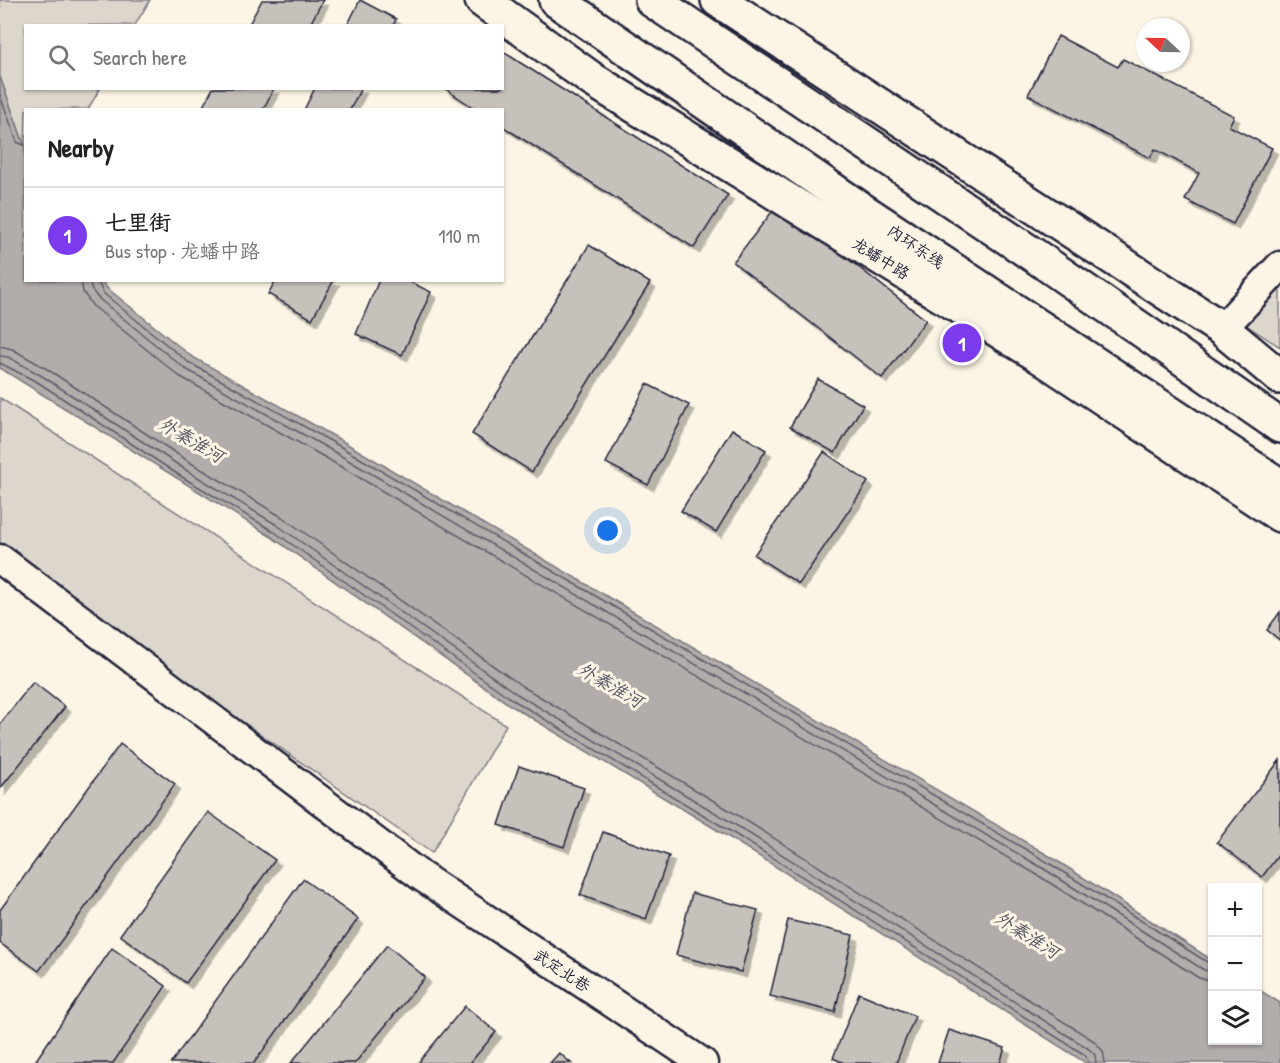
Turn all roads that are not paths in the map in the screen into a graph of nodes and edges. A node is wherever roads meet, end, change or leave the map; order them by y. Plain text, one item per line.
1 (482, 0) edge
2 (556, 0) edge
3 (652, 0) edge
4 (718, 0) edge
5 (1280, 266) edge
6 (1222, 329) junction
7 (1280, 377) edge
8 (1280, 426) edge
9 (1280, 486) edge
10 (1280, 515) edge
11 (0, 560) edge
12 (703, 1063) edge

1 - 10 main road, 龙蟠中路
2 - 9 main road, 内环东线
3 - 8 main road
4 - 6 main road
5 - 6 street
6 - 7 main road
11 - 12 street, 武定北巷

